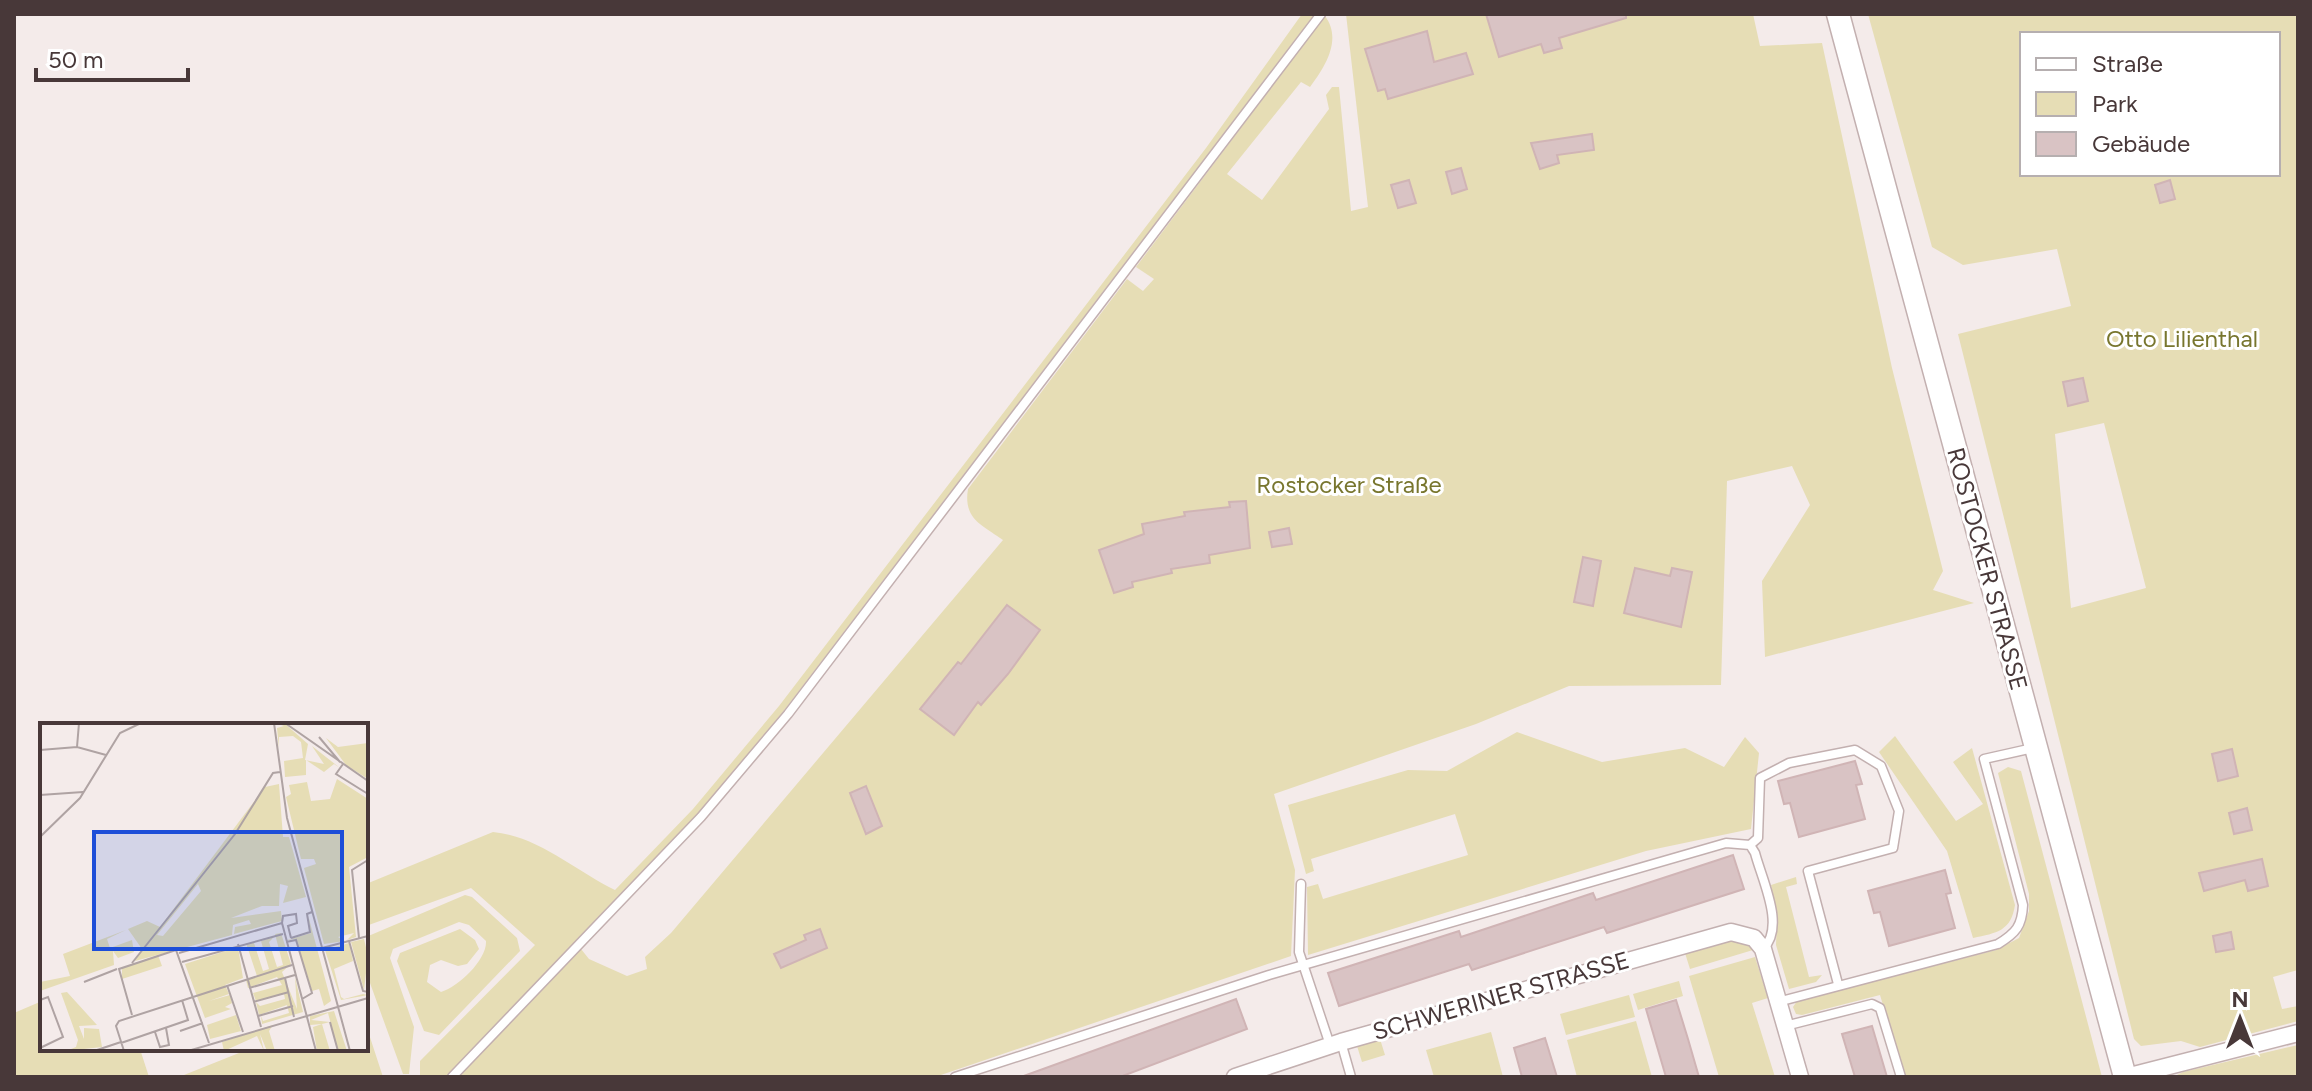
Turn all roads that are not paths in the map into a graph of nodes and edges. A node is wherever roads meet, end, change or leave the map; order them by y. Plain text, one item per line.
1 (1321, 14) edge
2 (1838, 14) edge
3 (2035, 748) junction
4 (1750, 845) junction
5 (1301, 884) dead end
6 (1763, 949) junction
7 (1302, 966) junction
8 (1838, 984) junction
9 (1778, 1002) junction
10 (1785, 1026) junction
11 (2298, 1033) edge
12 (1336, 1043) junction
13 (452, 1077) edge
14 (955, 1077) edge
15 (1235, 1077) edge
16 (1351, 1077) edge
17 (1800, 1077) edge
18 (1901, 1077) edge
19 (2125, 1077) edge

1 - 13 lane
2 - 3 street, ROSTOCKER STRASSE
3 - 8 lane
3 - 19 street, ROSTOCKER STRASSE
4 - 6 lane
4 - 7 lane
4 - 8 lane
5 - 7 lane
6 - 9 street
6 - 12 street, SCHWERINER STRASSE
7 - 12 lane
7 - 14 lane
8 - 9 lane
9 - 10 street
10 - 17 street
10 - 18 lane
11 - 19 street
12 - 15 street, SCHWERINER STRASSE
12 - 16 lane

